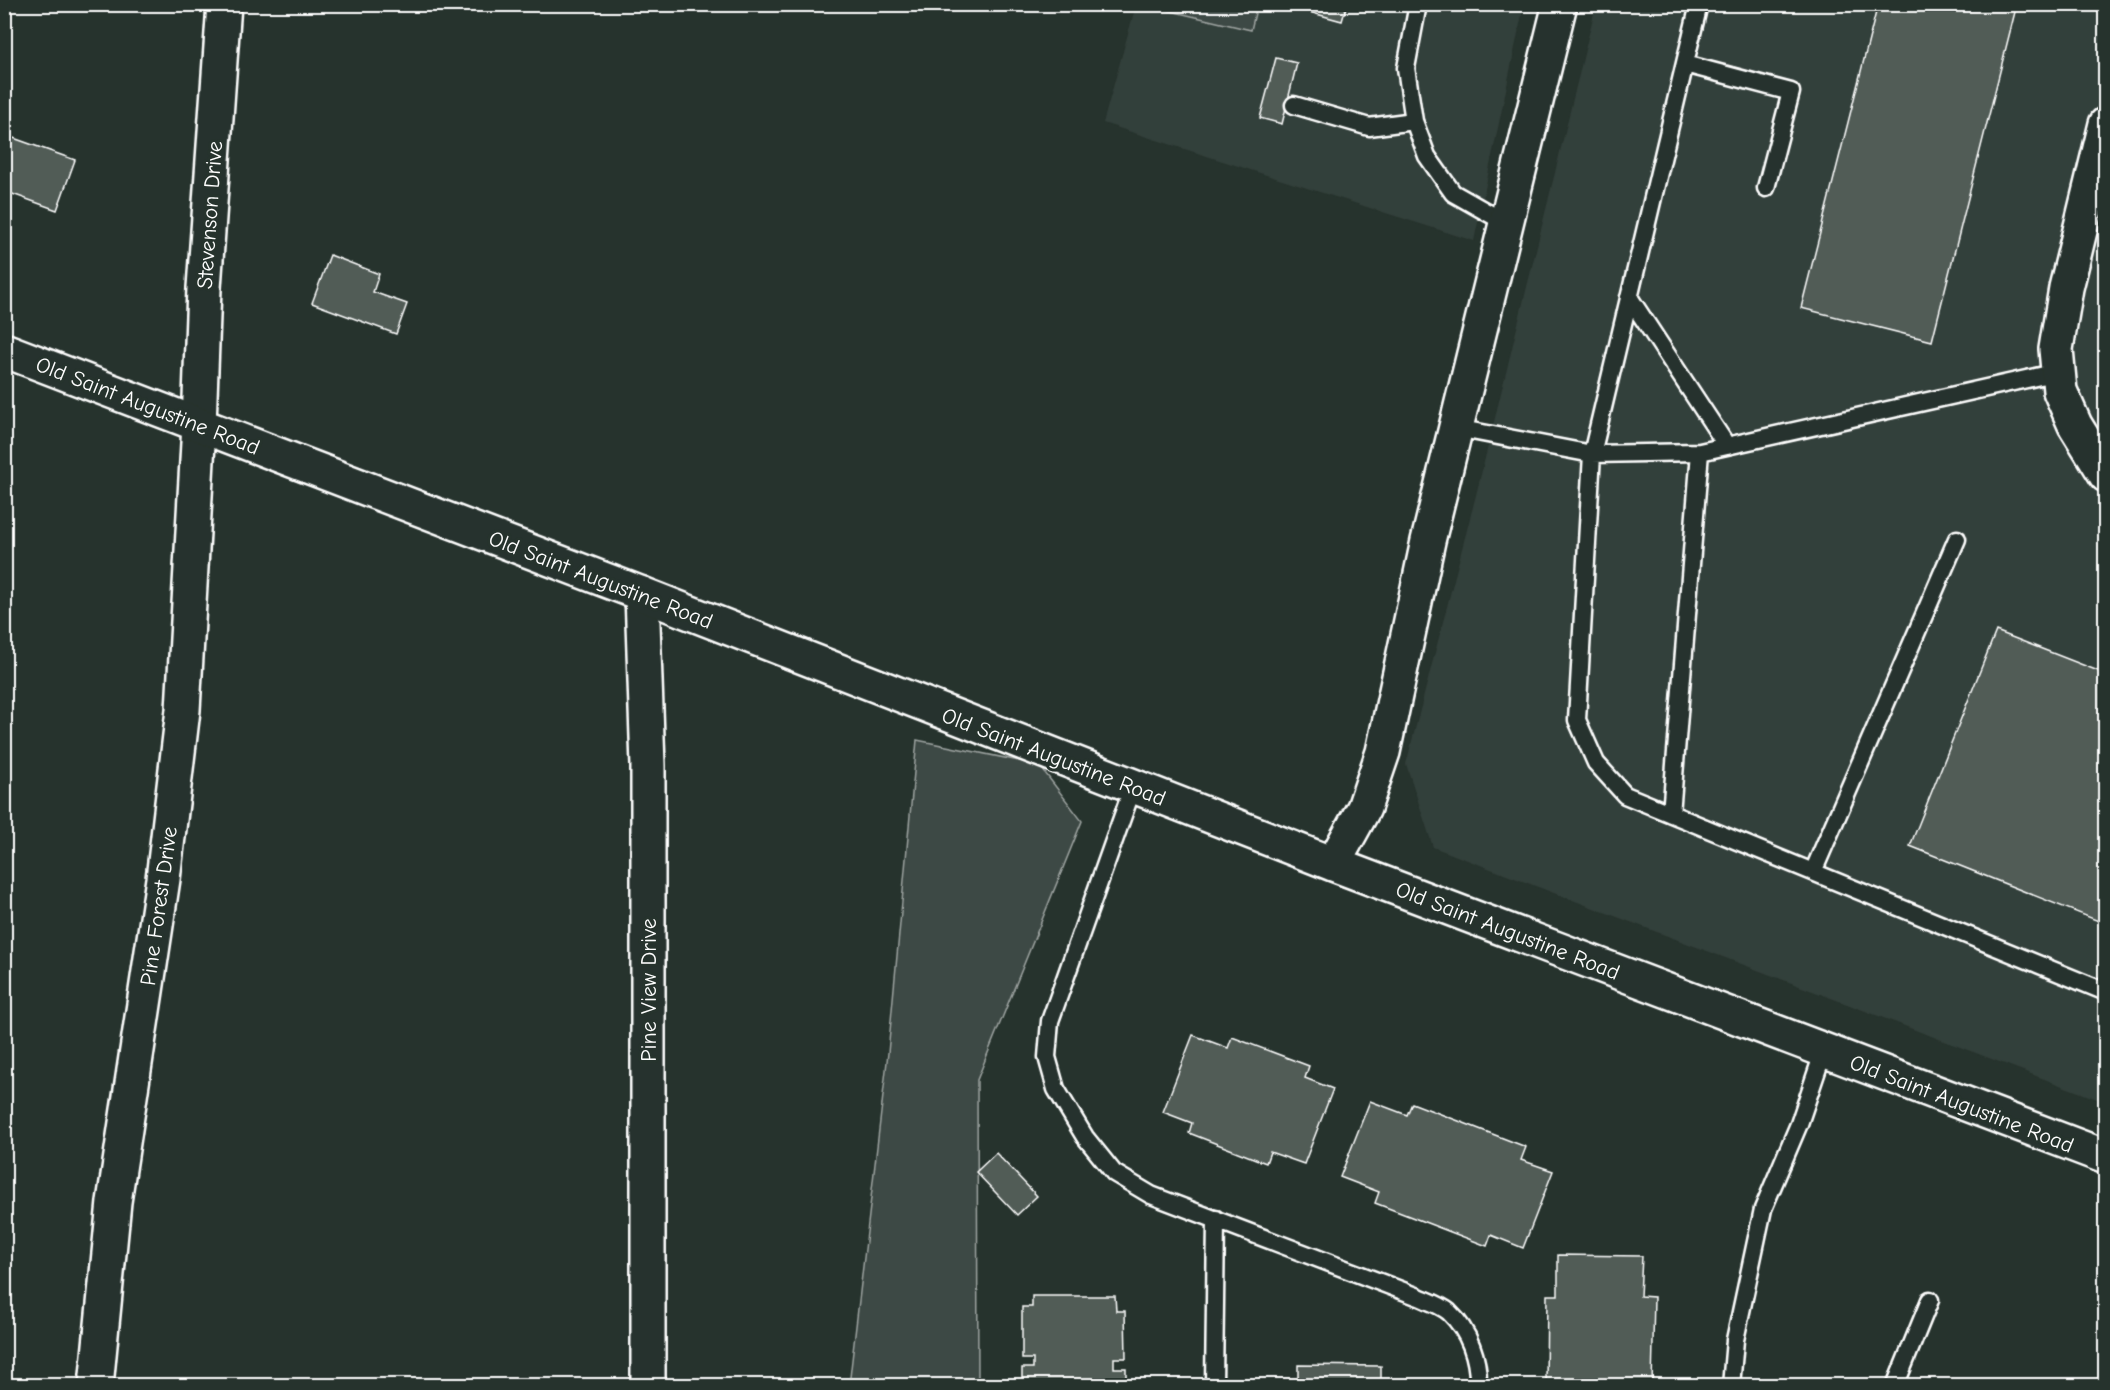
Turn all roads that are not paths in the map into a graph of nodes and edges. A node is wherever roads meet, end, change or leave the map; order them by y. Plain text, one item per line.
1 (224, 4) edge
2 (1418, 4) edge
3 (1560, 4) edge
4 (1699, 4) edge
5 (1685, 64) junction
6 (1294, 105) dead end
7 (1414, 121) junction
8 (2104, 135) edge
9 (1766, 188) dead end
10 (1506, 223) junction
11 (1629, 297) junction
12 (4, 350) edge
13 (2058, 372) junction
14 (199, 425) junction
15 (1456, 428) junction
16 (1726, 446) junction
17 (1700, 452) junction
18 (1592, 454) junction
19 (2106, 475) edge
20 (1957, 539) dead end
21 (642, 594) junction
22 (1133, 786) junction
23 (1671, 814) junction
24 (1333, 864) junction
25 (1813, 872) junction
26 (2106, 992) edge
27 (1824, 1050) junction
28 (2106, 1157) edge
29 (1215, 1219) junction
30 (1930, 1300) dead end
31 (96, 1386) edge
32 (648, 1386) edge
33 (1214, 1386) edge
34 (1478, 1386) edge
35 (1731, 1386) edge
36 (1895, 1386) edge

1 - 14 street, Stevenson Drive
2 - 7 lane
3 - 10 street
4 - 5 lane
5 - 9 lane
5 - 11 lane
6 - 7 lane
7 - 10 lane
8 - 13 street
10 - 15 street
11 - 16 lane
11 - 18 lane
12 - 14 street, Old Saint Augustine Road
13 - 16 lane
13 - 19 street
14 - 21 street, Old Saint Augustine Road
14 - 31 street, Pine Forest Drive
15 - 18 lane
15 - 24 street
16 - 17 lane
17 - 18 lane
17 - 23 lane
18 - 23 lane
20 - 25 lane
21 - 22 street, Old Saint Augustine Road
21 - 32 street, Pine View Drive
22 - 24 street, Old Saint Augustine Road
22 - 29 lane
23 - 25 lane
24 - 27 street, Old Saint Augustine Road
25 - 26 lane
27 - 28 street, Old Saint Augustine Road
27 - 35 lane
29 - 33 lane
29 - 34 lane
30 - 36 lane

